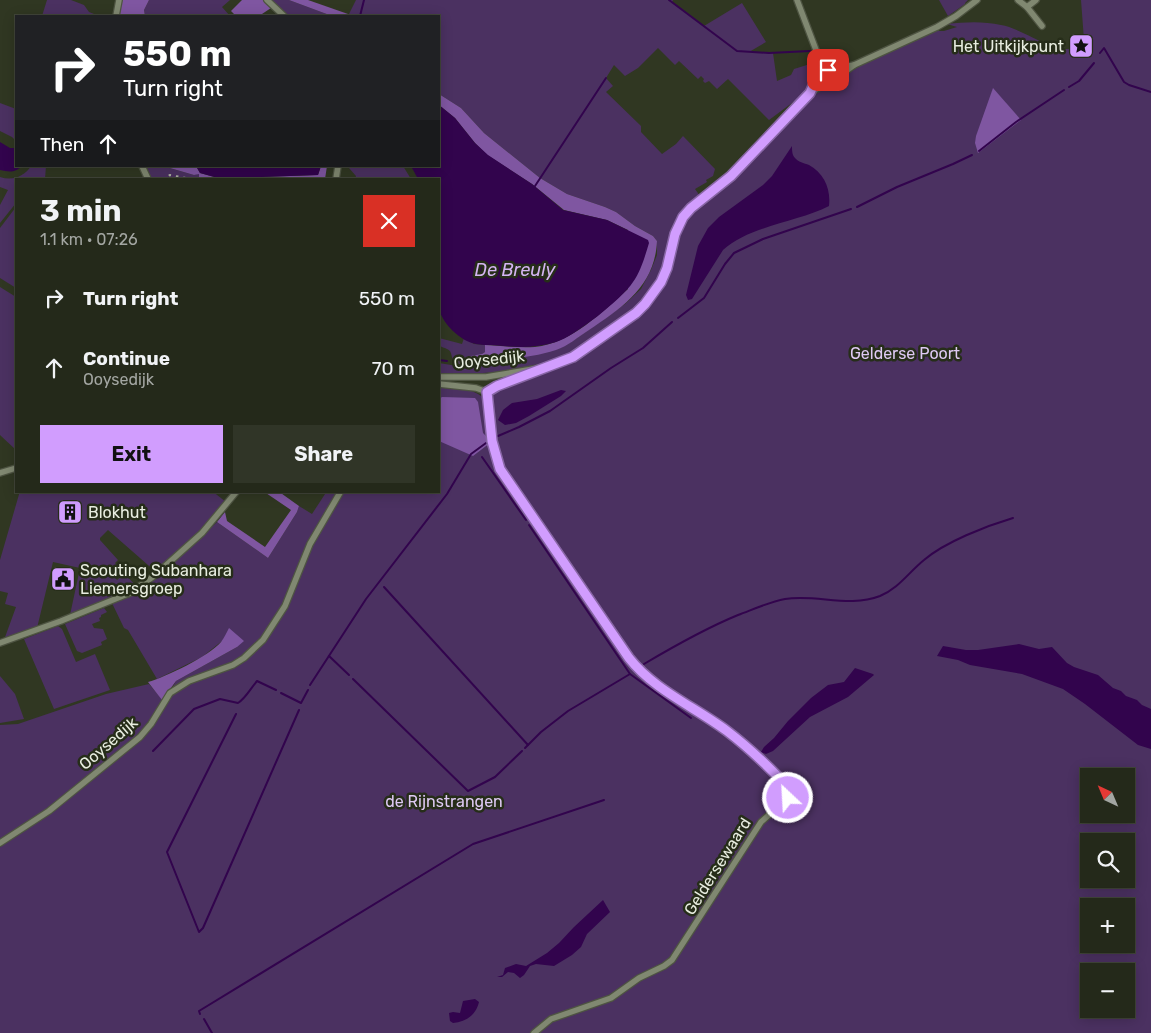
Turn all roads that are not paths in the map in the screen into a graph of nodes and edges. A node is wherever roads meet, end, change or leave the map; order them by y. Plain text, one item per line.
1 (119, 0) edge
2 (267, 0) edge
3 (797, 0) edge
4 (977, 0) edge
5 (1018, 0) edge
6 (1036, 0) edge
7 (1027, 7) junction
8 (116, 15) edge
9 (283, 15) edge
10 (1042, 26) dead end
11 (854, 65) junction
12 (824, 71) junction
13 (810, 93) junction
14 (545, 367) junction
15 (440, 379) edge
16 (440, 379) edge
17 (487, 392) junction
18 (15, 468) edge
19 (0, 474) edge
20 (235, 493) edge
21 (340, 493) edge
22 (0, 643) edge
23 (0, 843) edge
24 (534, 1033) edge

1 - 8 street
2 - 9 street
3 - 12 street
4 - 11 street
5 - 7 street
6 - 7 street
7 - 10 street
11 - 12 street
11 - 13 street, Ooysedijk
12 - 13 street
13 - 14 street, Ooysedijk
14 - 15 street, Ooysedijk
14 - 17 street
16 - 17 street
17 - 24 street, Geldersewaard
18 - 19 street
20 - 22 street
21 - 23 street, Ooysedijk

